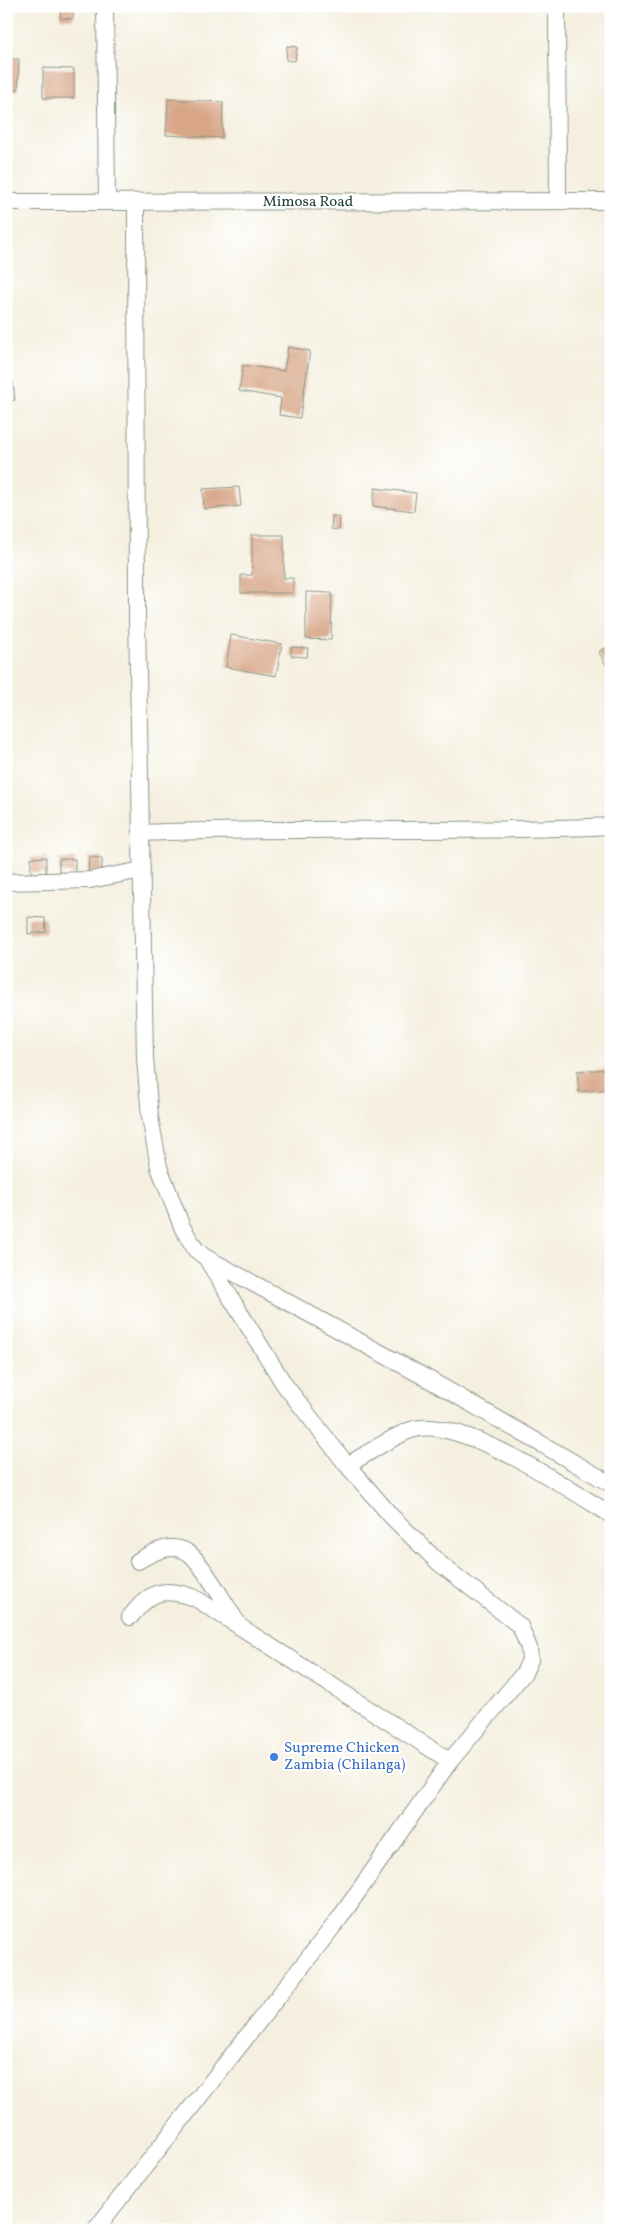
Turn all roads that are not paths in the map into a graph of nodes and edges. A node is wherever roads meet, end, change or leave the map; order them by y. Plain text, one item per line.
1 (105, 6) edge
2 (557, 6) edge
3 (558, 201) junction
4 (611, 201) edge
5 (6, 202) edge
6 (107, 202) junction
7 (136, 202) junction
8 (611, 826) edge
9 (142, 833) junction
10 (142, 870) junction
11 (6, 882) edge
12 (205, 1257) junction
13 (348, 1466) junction
14 (611, 1484) edge
15 (611, 1515) edge
16 (138, 1560) dead end
17 (130, 1617) dead end
18 (240, 1626) junction
19 (450, 1761) junction
20 (95, 2230) edge

1 - 6 street
2 - 3 street
3 - 4 street, Mimosa Road
3 - 7 street, Mimosa Road
5 - 6 street, Mimosa Road
6 - 7 street, Mimosa Road
7 - 9 street
8 - 9 street
9 - 10 street
10 - 11 street
10 - 12 street
12 - 13 street
12 - 14 street
13 - 15 street
13 - 19 street
16 - 18 street
17 - 18 street
18 - 19 street
19 - 20 street

